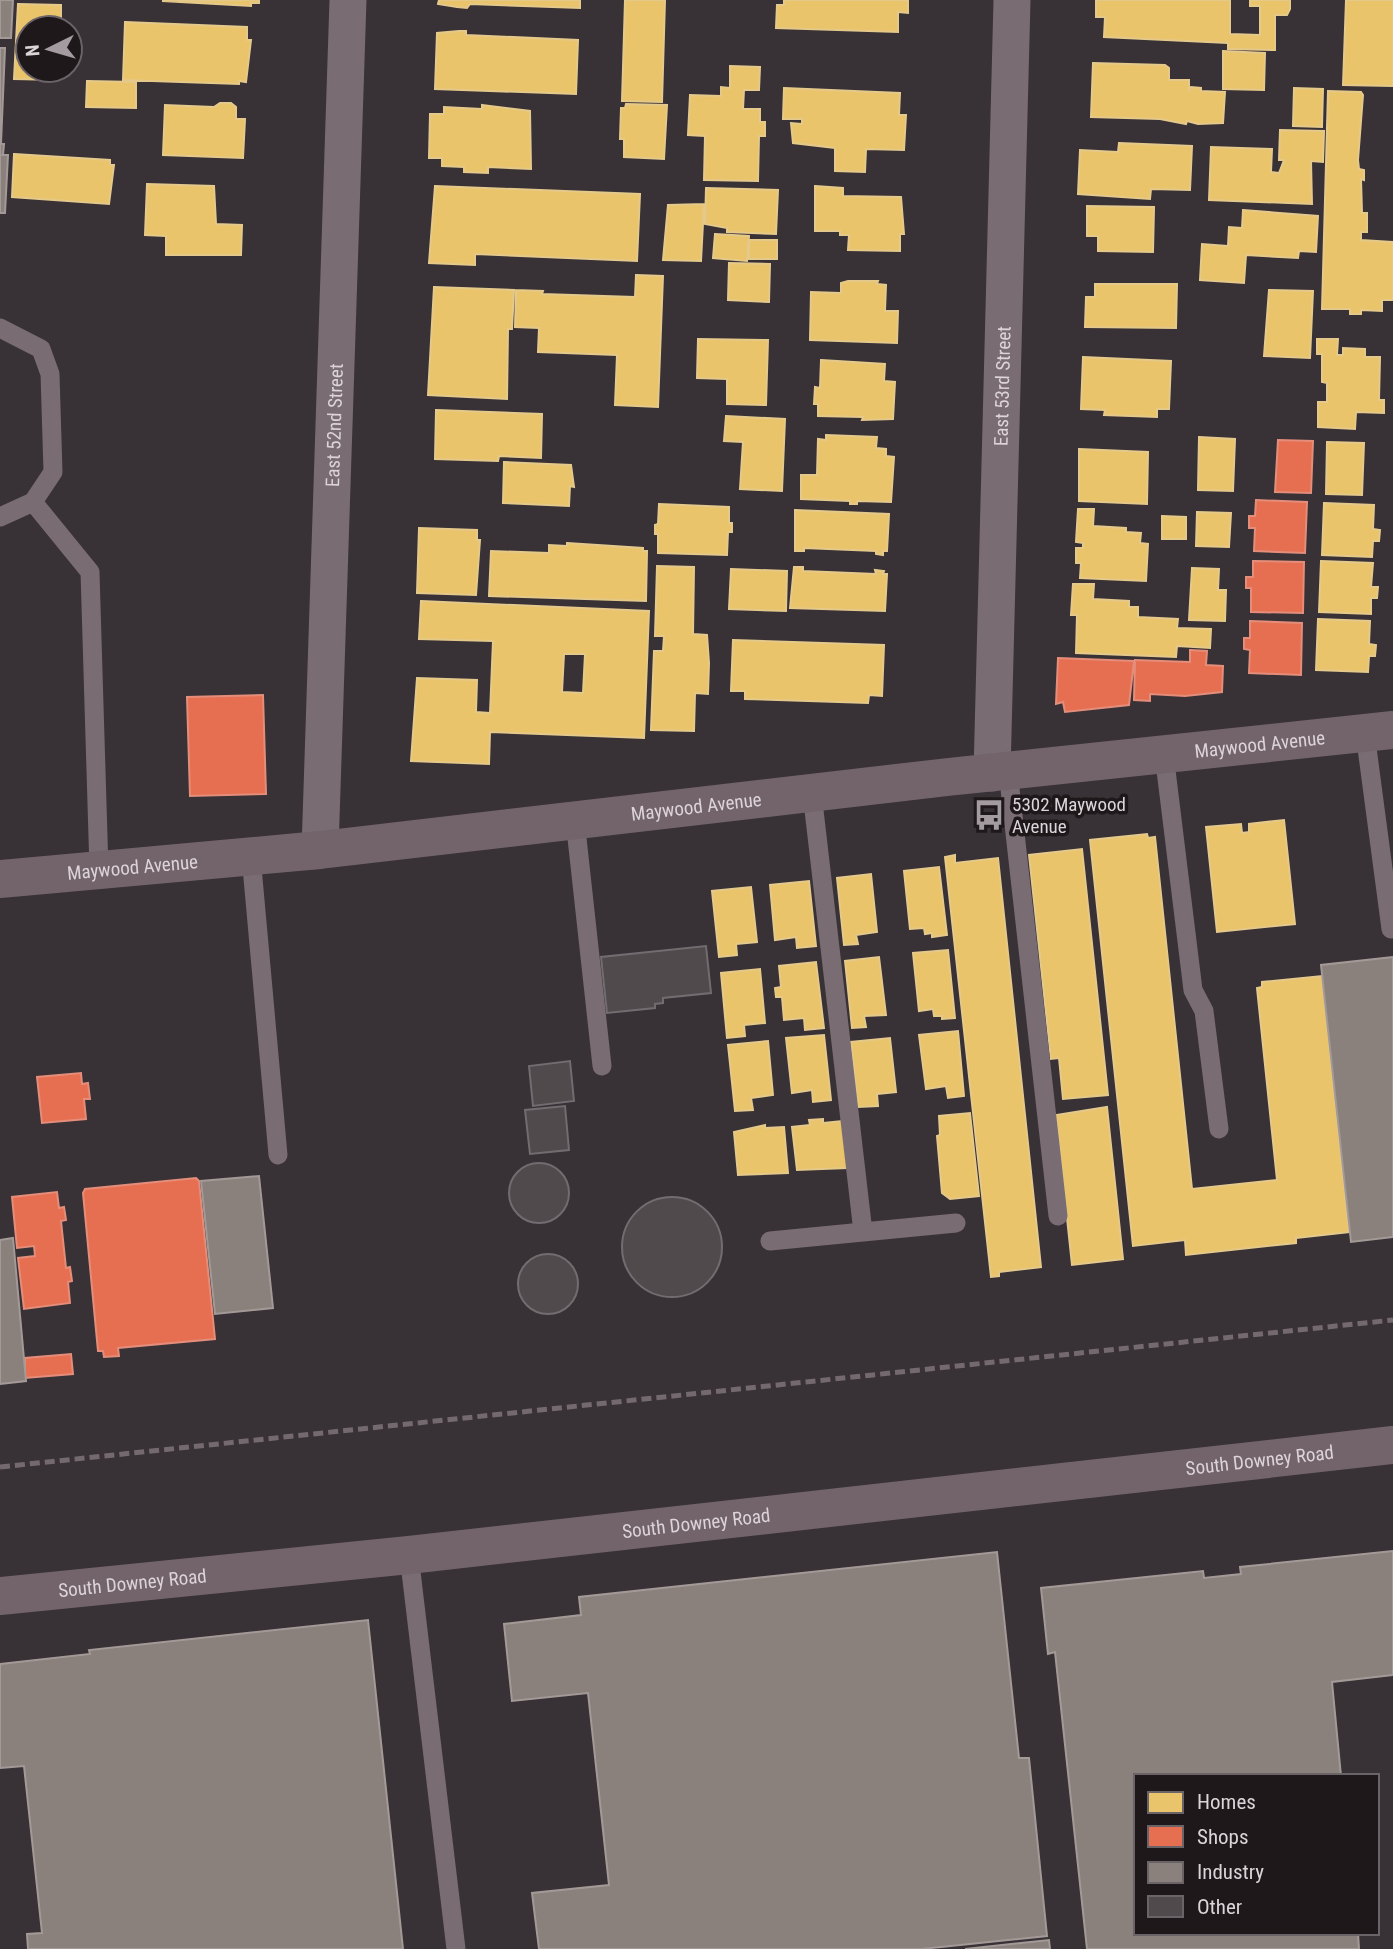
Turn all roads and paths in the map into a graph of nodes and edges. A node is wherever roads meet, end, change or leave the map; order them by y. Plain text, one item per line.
1 (348, 0) edge
2 (1012, 0) edge
3 (0, 328) edge
4 (33, 502) junction
5 (0, 517) edge
6 (1379, 731) edge
7 (1164, 754) junction
8 (1000, 772) junction
9 (811, 793) junction
10 (576, 820) junction
11 (320, 850) junction
12 (251, 856) junction
13 (99, 870) junction
14 (0, 879) edge
15 (1391, 929) edge
16 (602, 1066) dead end
17 (1219, 1129) dead end
18 (278, 1155) dead end
19 (1058, 1216) dead end
20 (956, 1223) dead end
21 (863, 1232) junction
22 (770, 1241) dead end
23 (1393, 1445) edge
24 (409, 1555) junction
25 (0, 1596) edge
26 (456, 1949) edge

1 - 11 street, East 52nd Street
2 - 8 street, East 53rd Street
3 - 4 lane
4 - 5 lane
4 - 13 lane
6 - 7 street, Maywood Avenue
6 - 15 lane
7 - 8 street, Maywood Avenue
7 - 17 lane
8 - 9 street, Maywood Avenue
8 - 19 lane
9 - 10 street, Maywood Avenue
9 - 21 lane
10 - 11 street, Maywood Avenue
10 - 16 lane
11 - 12 street, Maywood Avenue
12 - 13 street, Maywood Avenue
12 - 18 lane
13 - 14 street, Maywood Avenue
20 - 21 lane
21 - 22 lane
23 - 24 street, South Downey Road
24 - 25 street, South Downey Road
24 - 26 lane

